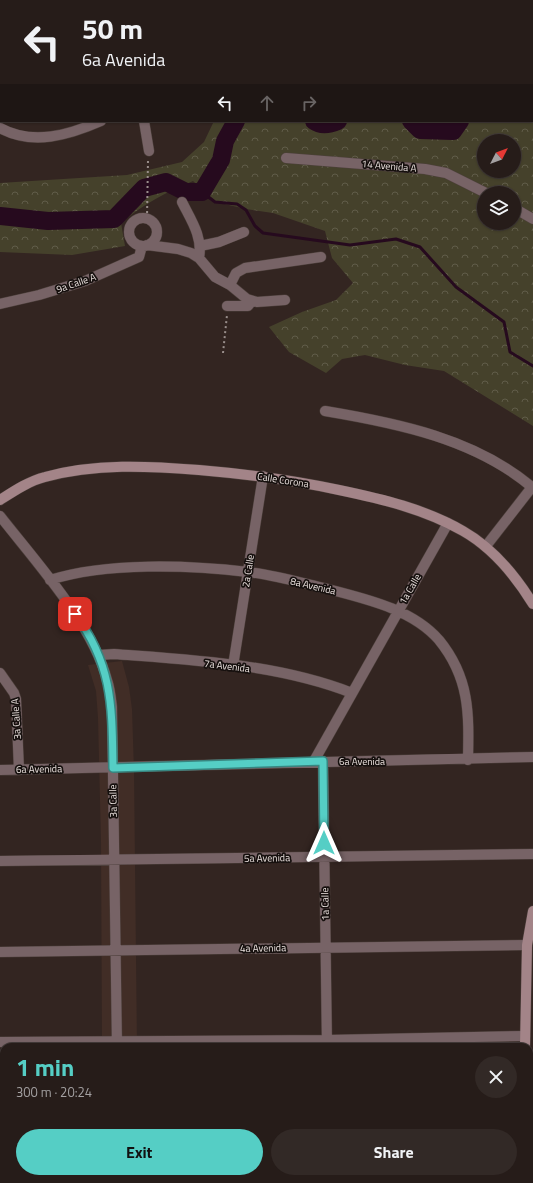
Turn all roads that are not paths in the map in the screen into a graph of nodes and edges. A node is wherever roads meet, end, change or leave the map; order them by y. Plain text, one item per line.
1 (99, 122) edge
2 (144, 122) edge
3 (0, 128) edge
4 (148, 151) road end
5 (286, 158) dead end
6 (477, 188) edge
7 (182, 202) dead end
8 (521, 212) edge
9 (533, 219) edge
10 (244, 232) dead end
11 (145, 246) junction
12 (200, 246) junction
13 (320, 257) dead end
14 (199, 258) junction
15 (230, 285) junction
16 (252, 300) junction
17 (284, 300) dead end
18 (0, 304) edge
19 (227, 306) road end
20 (325, 411) dead end
21 (263, 476) junction
22 (532, 487) edge
23 (0, 500) edge
24 (0, 516) edge
25 (448, 523) junction
26 (486, 546) junction
27 (248, 572) junction
28 (50, 580) junction
29 (533, 604) edge
30 (398, 610) junction
31 (99, 655) junction
32 (233, 666) junction
33 (0, 673) edge
34 (352, 692) junction
35 (533, 757) edge
36 (468, 760) junction
37 (319, 761) junction
38 (113, 768) junction
39 (0, 770) edge
40 (19, 770) junction
41 (533, 854) edge
42 (324, 857) junction
43 (114, 860) junction
44 (0, 861) edge
45 (533, 911) edge
46 (527, 945) junction
47 (325, 947) junction
48 (116, 950) junction
49 (0, 952) edge
50 (525, 1036) junction
51 (0, 1042) edge
52 (58, 1043) edge
53 (117, 1043) edge
54 (327, 1043) edge
55 (525, 1043) edge

1 - 3 street
2 - 4 street
5 - 6 street, 14 Avenida A
7 - 12 street
8 - 9 street
10 - 12 street
11 - 11 street
11 - 14 street
11 - 18 street, 9a Calle A
12 - 14 street
13 - 15 street
14 - 15 street
15 - 16 street
16 - 17 street
16 - 19 street
20 - 22 street
21 - 23 street, Calle Corona
21 - 25 street, Calle Corona
21 - 27 street, 2a Calle
22 - 26 street
24 - 28 street, 3a Calle
25 - 26 street, Calle Corona
25 - 30 street, 1a Calle
26 - 29 street, Calle Corona
27 - 28 street, 8a Avenida
27 - 30 street, 8a Avenida
27 - 32 street, 2a Calle
28 - 31 street, 3a Calle
30 - 34 street, 1a Calle
30 - 36 street, 8a Avenida
31 - 32 street, 7a Avenida
31 - 38 street, 3a Calle
32 - 34 street, 7a Avenida
33 - 40 street, 3a Calle A
34 - 37 street, 1a Calle
35 - 36 street, 6a Avenida
36 - 37 street, 6a Avenida
37 - 38 street, 6a Avenida
37 - 42 street, 1a Calle
38 - 40 street, 6a Avenida
38 - 43 street, 3a Calle
39 - 40 street, 6a Avenida
41 - 42 street, 5a Avenida
42 - 43 street, 5a Avenida
42 - 47 street, 1a Calle
43 - 44 street, 5a Avenida
43 - 48 street, 3a Calle
45 - 46 street
46 - 47 street, 4a Avenida
46 - 50 street
47 - 48 street, 4a Avenida
47 - 54 street, 1a Calle
48 - 49 street, 4a Avenida
48 - 53 street, 3a Calle
50 - 54 street
50 - 55 street
51 - 52 street

